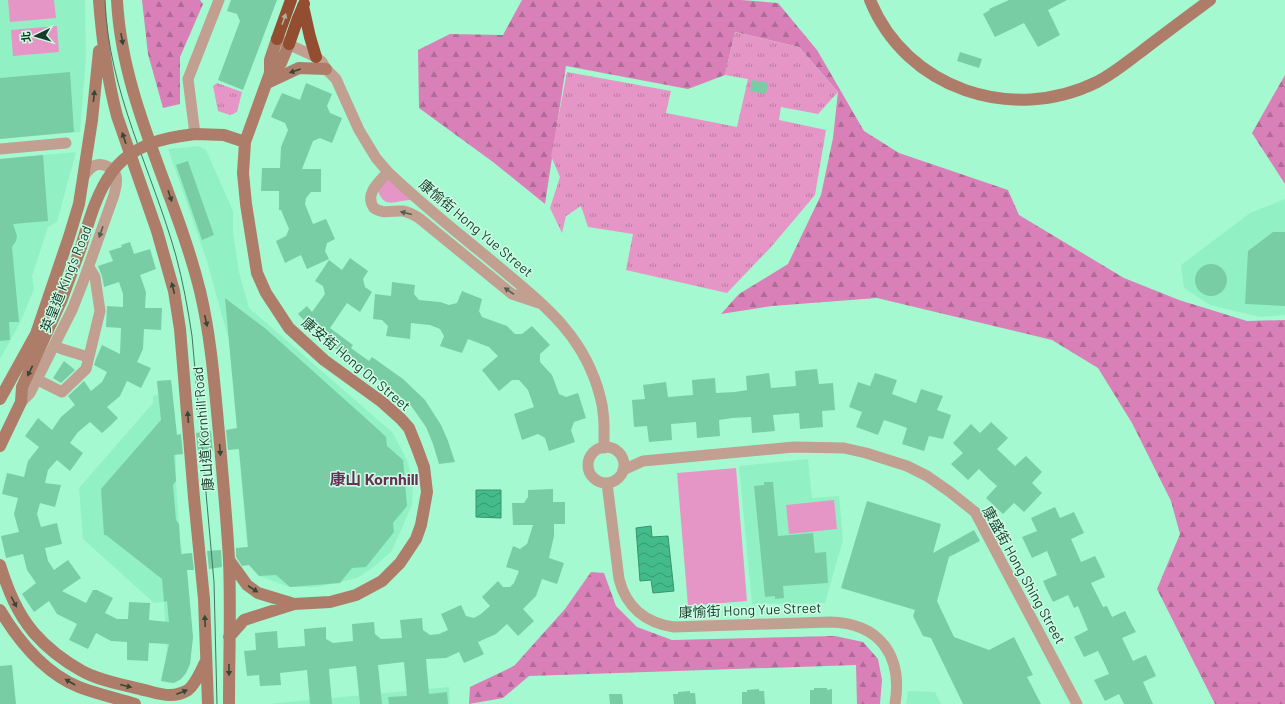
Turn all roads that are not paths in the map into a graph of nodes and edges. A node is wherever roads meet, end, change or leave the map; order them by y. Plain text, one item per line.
1 (99, 0) edge
2 (117, 0) edge
3 (219, 0) edge
4 (291, 0) edge
5 (870, 0) edge
6 (1210, 0) edge
7 (304, 3) edge
8 (101, 25) junction
9 (277, 39) junction
10 (289, 44) junction
11 (316, 57) junction
12 (326, 69) junction
13 (268, 78) junction
14 (195, 134) junction
15 (245, 142) junction
16 (66, 143) dead end
17 (0, 149) edge
18 (388, 172) junction
19 (137, 175) joint
20 (84, 176) junction
21 (89, 267) junction
22 (62, 299) junction
23 (545, 306) junction
24 (36, 334) junction
25 (55, 346) junction
26 (88, 356) junction
27 (36, 379) junction
28 (0, 399) edge
29 (21, 402) junction
30 (0, 446) edge
31 (604, 448) junction
32 (620, 454) junction
33 (644, 461) junction
34 (623, 470) junction
35 (607, 483) junction
36 (229, 560) junction
37 (0, 565) edge
38 (294, 604) junction
39 (0, 610) edge
40 (229, 637) junction
41 (207, 660) junction
42 (135, 704) edge
43 (208, 704) edge
44 (229, 704) edge
45 (895, 704) edge
46 (1077, 704) edge

1 - 8 street, 英皇道 King's Road
2 -> 36 street, 康山道 Kornhill Road
3 - 14 street
9 -> 4 highway
5 - 6 street
7 - 10 highway
7 - 11 highway
19 -> 8 street, 英皇道 King's Road
20 -> 8 street, 英皇道 King's Road
9 - 10 street, 康愉街 Hong Yue Street
9 - 13 street, 康安街 Hong On Street
10 - 11 street, 康愉街 Hong Yue Street
10 - 13 street, 康安街 Hong On Street
11 - 12 street, 康愉街 Hong Yue Street
12 -> 13 street
12 - 18 street, 康愉街 Hong Yue Street
13 - 15 street, 康安街 Hong On Street
14 - 15 street
14 - 22 street, bridge
15 - 38 street, 康安街 Hong On Street
16 - 17 street
18 - 23 street, 康愉街 Hong Yue Street
23 -> 18 street, 康愉街 Hong Yue Street
41 -> 19 street, 康山道 Kornhill Road
20 -> 21 street, 英皇道 King's Road
20 - 24 street, 英皇道 King's Road
21 - 25 street, 英皇道 King's Road
21 - 26 street
22 - 24 street
22 -> 29 street
23 - 31 street, 康愉街 Hong Yue Street
24 - 28 street, 英皇道 King's Road
25 - 26 street
25 - 27 street, 英皇道 King's Road
26 - 27 street
27 - 29 street, 英皇道 King's Road
29 - 30 street, 英皇道 King's Road
31 - 32 street
31 - 35 street
32 - 33 street
32 - 34 street
33 - 34 street
33 - 46 street, 康盛街 Hong Shing Street
34 - 35 street
35 - 45 street, 康愉街 Hong Yue Street
36 -> 38 street, 康安街 Hong On Street
36 - 40 street, 康山道 Kornhill Road
37 -> 41 street
38 - 40 street, 康安街 Hong On Street
42 -> 39 street
40 -> 44 street, 康山道 Kornhill Road
41 - 43 street

